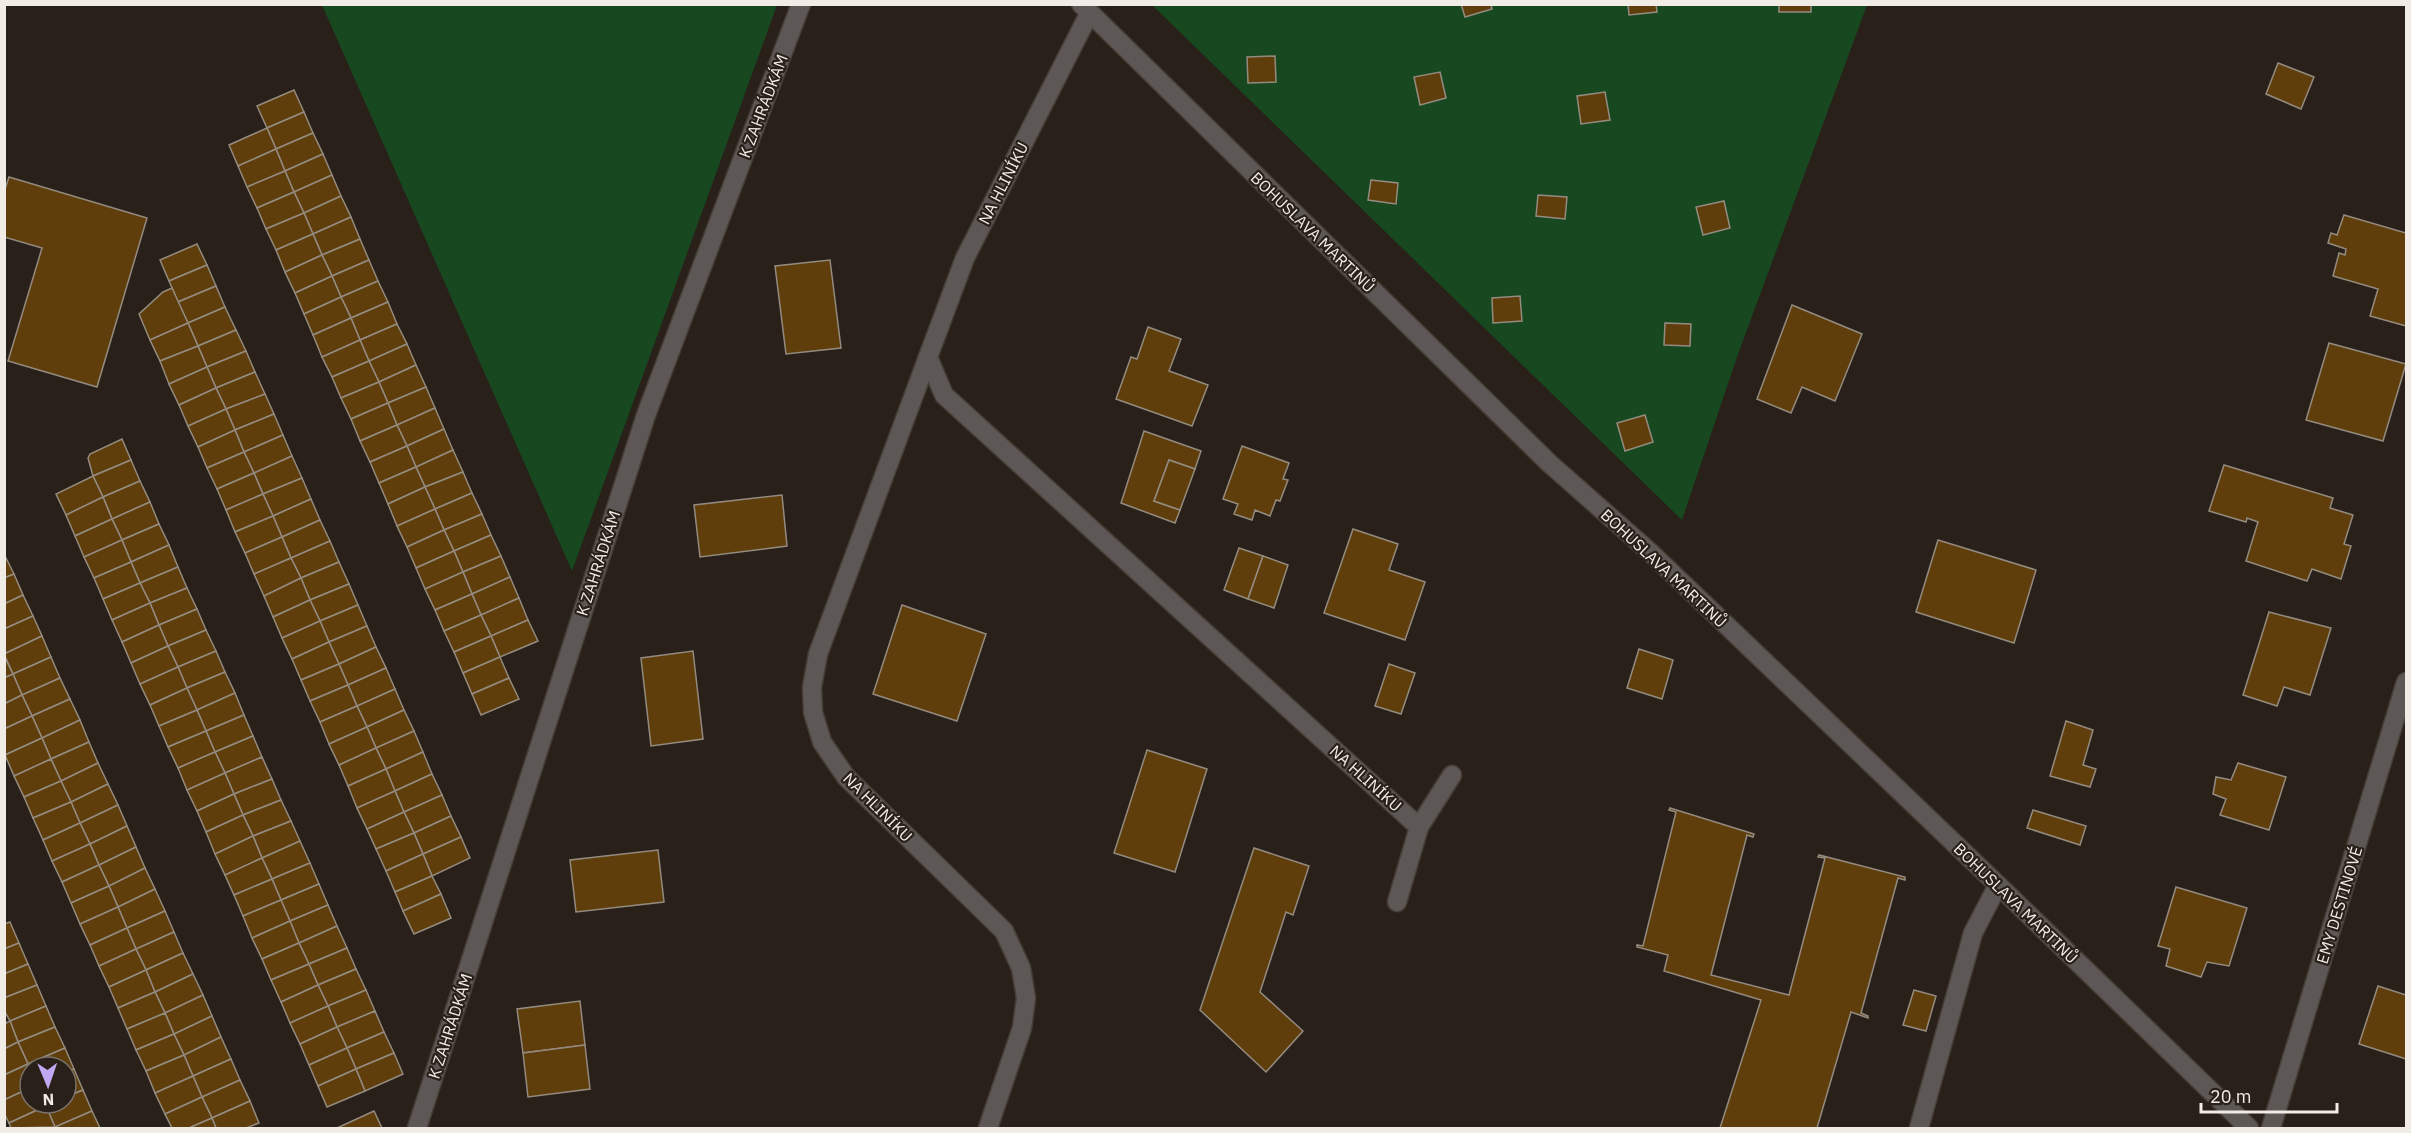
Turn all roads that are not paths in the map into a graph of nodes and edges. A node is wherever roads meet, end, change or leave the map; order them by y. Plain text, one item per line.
1 (801, 4) edge
2 (1085, 9) edge
3 (928, 357) junction
4 (2406, 682) edge
5 (1452, 776) dead end
6 (1419, 827) junction
7 (1998, 885) junction
8 (1397, 902) dead end
9 (417, 1128) edge
10 (988, 1128) edge
11 (1919, 1128) edge
12 (2249, 1128) edge
13 (2271, 1128) edge

1 - 9 street, K ZAHRÁDKÁM
2 - 3 street, NA HLINÍKU
2 - 7 street, BOHUSLAVA MARTINŮ
3 - 6 street, NA HLINÍKU
3 - 10 street, NA HLINÍKU
4 - 13 street, EMY DESTINOVÉ
5 - 6 street
6 - 8 street
7 - 11 street
7 - 12 street, BOHUSLAVA MARTINŮ

